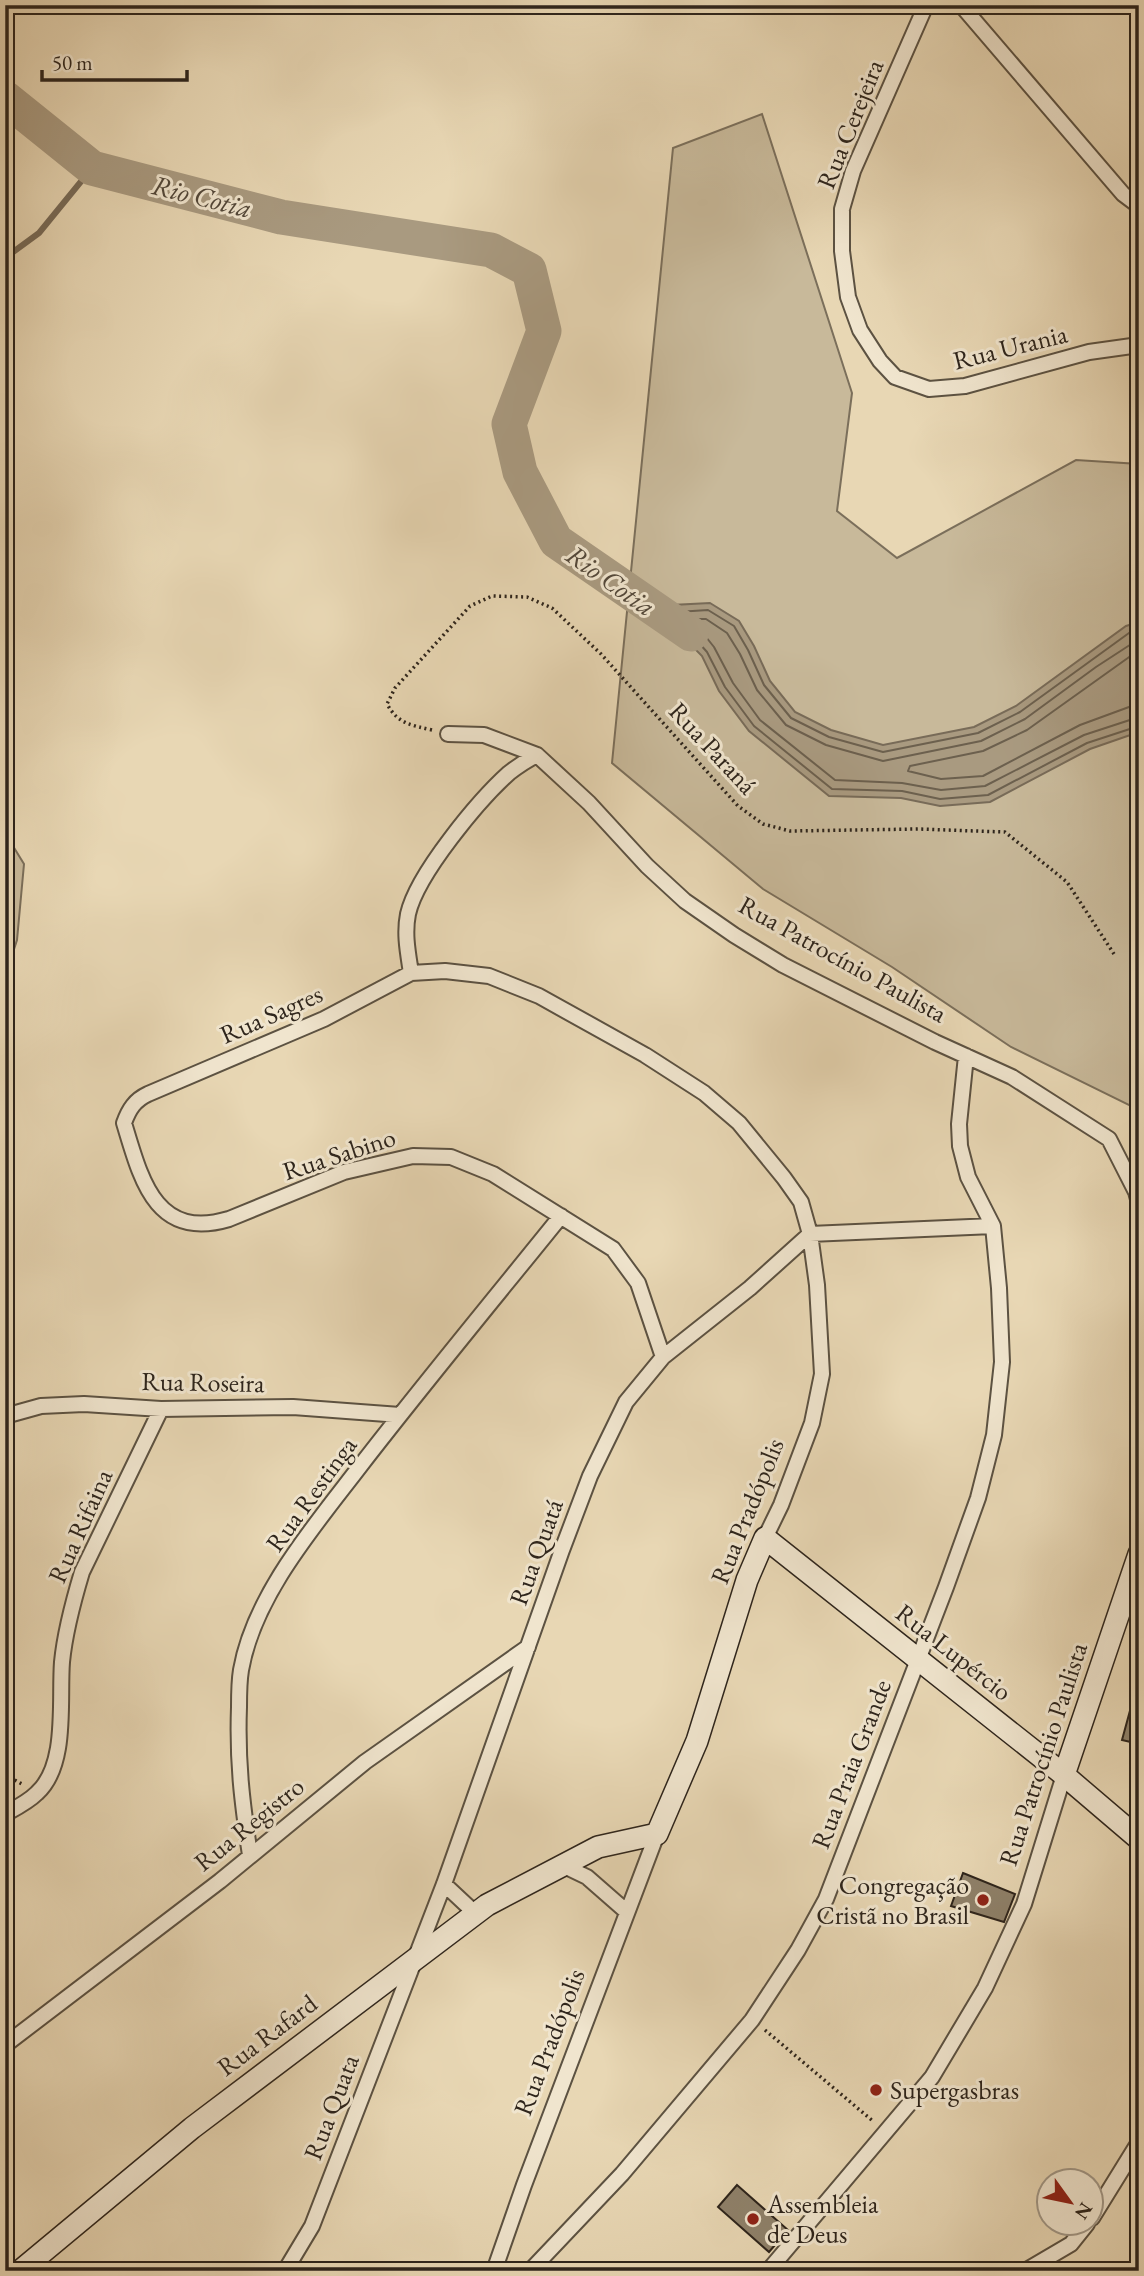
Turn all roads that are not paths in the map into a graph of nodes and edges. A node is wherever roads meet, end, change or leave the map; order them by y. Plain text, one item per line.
1 (926, 5) edge
2 (961, 5) edge
3 (1139, 206) edge
4 (1139, 345) edge
5 (895, 377) joint
6 (448, 734) road end
7 (537, 755) junction
8 (411, 973) junction
9 (966, 1056) junction
10 (148, 1094) joint
11 (1139, 1203) edge
12 (561, 1216) junction
13 (993, 1226) junction
14 (810, 1234) junction
15 (663, 1357) junction
16 (161, 1409) junction
17 (400, 1415) junction
18 (5, 1416) edge
19 (765, 1538) junction
20 (1139, 1553) edge
21 (528, 1647) junction
22 (916, 1659) junction
23 (1064, 1775) junction
24 (5, 1814) edge
25 (657, 1834) junction
26 (1139, 1839) edge
27 (250, 1855) junction
28 (562, 1865) junction
29 (444, 1884) junction
30 (627, 1912) junction
31 (475, 1913) junction
32 (416, 1956) junction
33 (5, 2045) edge
34 (1139, 2142) edge
35 (1106, 2194) edge
36 (1076, 2238) edge
37 (20, 2271) edge
38 (285, 2271) edge
39 (494, 2271) edge
40 (530, 2271) edge
41 (768, 2271) edge
42 (1025, 2271) edge

1 - 5 street, Rua Cerejeira
2 - 3 street
4 - 5 street, Rua Urania
6 - 7 street
7 - 8 street
7 - 9 street, Rua Patrocínio Paulista
8 - 10 street, Rua Sagres
8 - 14 street, Rua Pradópolis
9 - 11 street, Rua Patrocínio Paulista
9 - 13 street, Rua Praia Grande
10 - 12 street, Rua Sabino
12 - 15 street, Rua Sabino
12 - 17 street, Rua Restinga
13 - 14 street
13 - 22 street, Rua Praia Grande
14 - 15 street, Rua Quatá
14 - 19 street, Rua Pradópolis
15 - 21 street, Rua Quatá
16 - 17 street, Rua Roseira
16 - 18 street, Rua Roseira
16 - 24 street, Rua Rifaina
17 - 27 street, Rua Restinga
19 - 22 street, Rua Lupércio
19 - 25 street, Rua Pradópolis
20 - 23 street, Rua Patrocínio Paulista
21 - 27 street, Rua Registro
21 - 29 street, Rua Quatá
22 - 23 street, Rua Lupércio
22 - 40 street, Rua Praia Grande
23 - 26 street, Rua Lupércio
23 - 41 street, Rua Patrocínio Paulista
25 - 28 street, Rua Rafard
25 - 30 street, Rua Pradópolis
27 - 33 street, Rua Registro
28 - 30 street
28 - 31 street, Rua Rafard
29 - 31 street
29 - 32 street, Rua Quatá
30 - 39 street, Rua Pradópolis
31 - 32 street, Rua Rafard
32 - 37 street, Rua Rafard
32 - 38 street, Rua Quata
34 - 35 street
36 - 42 street

